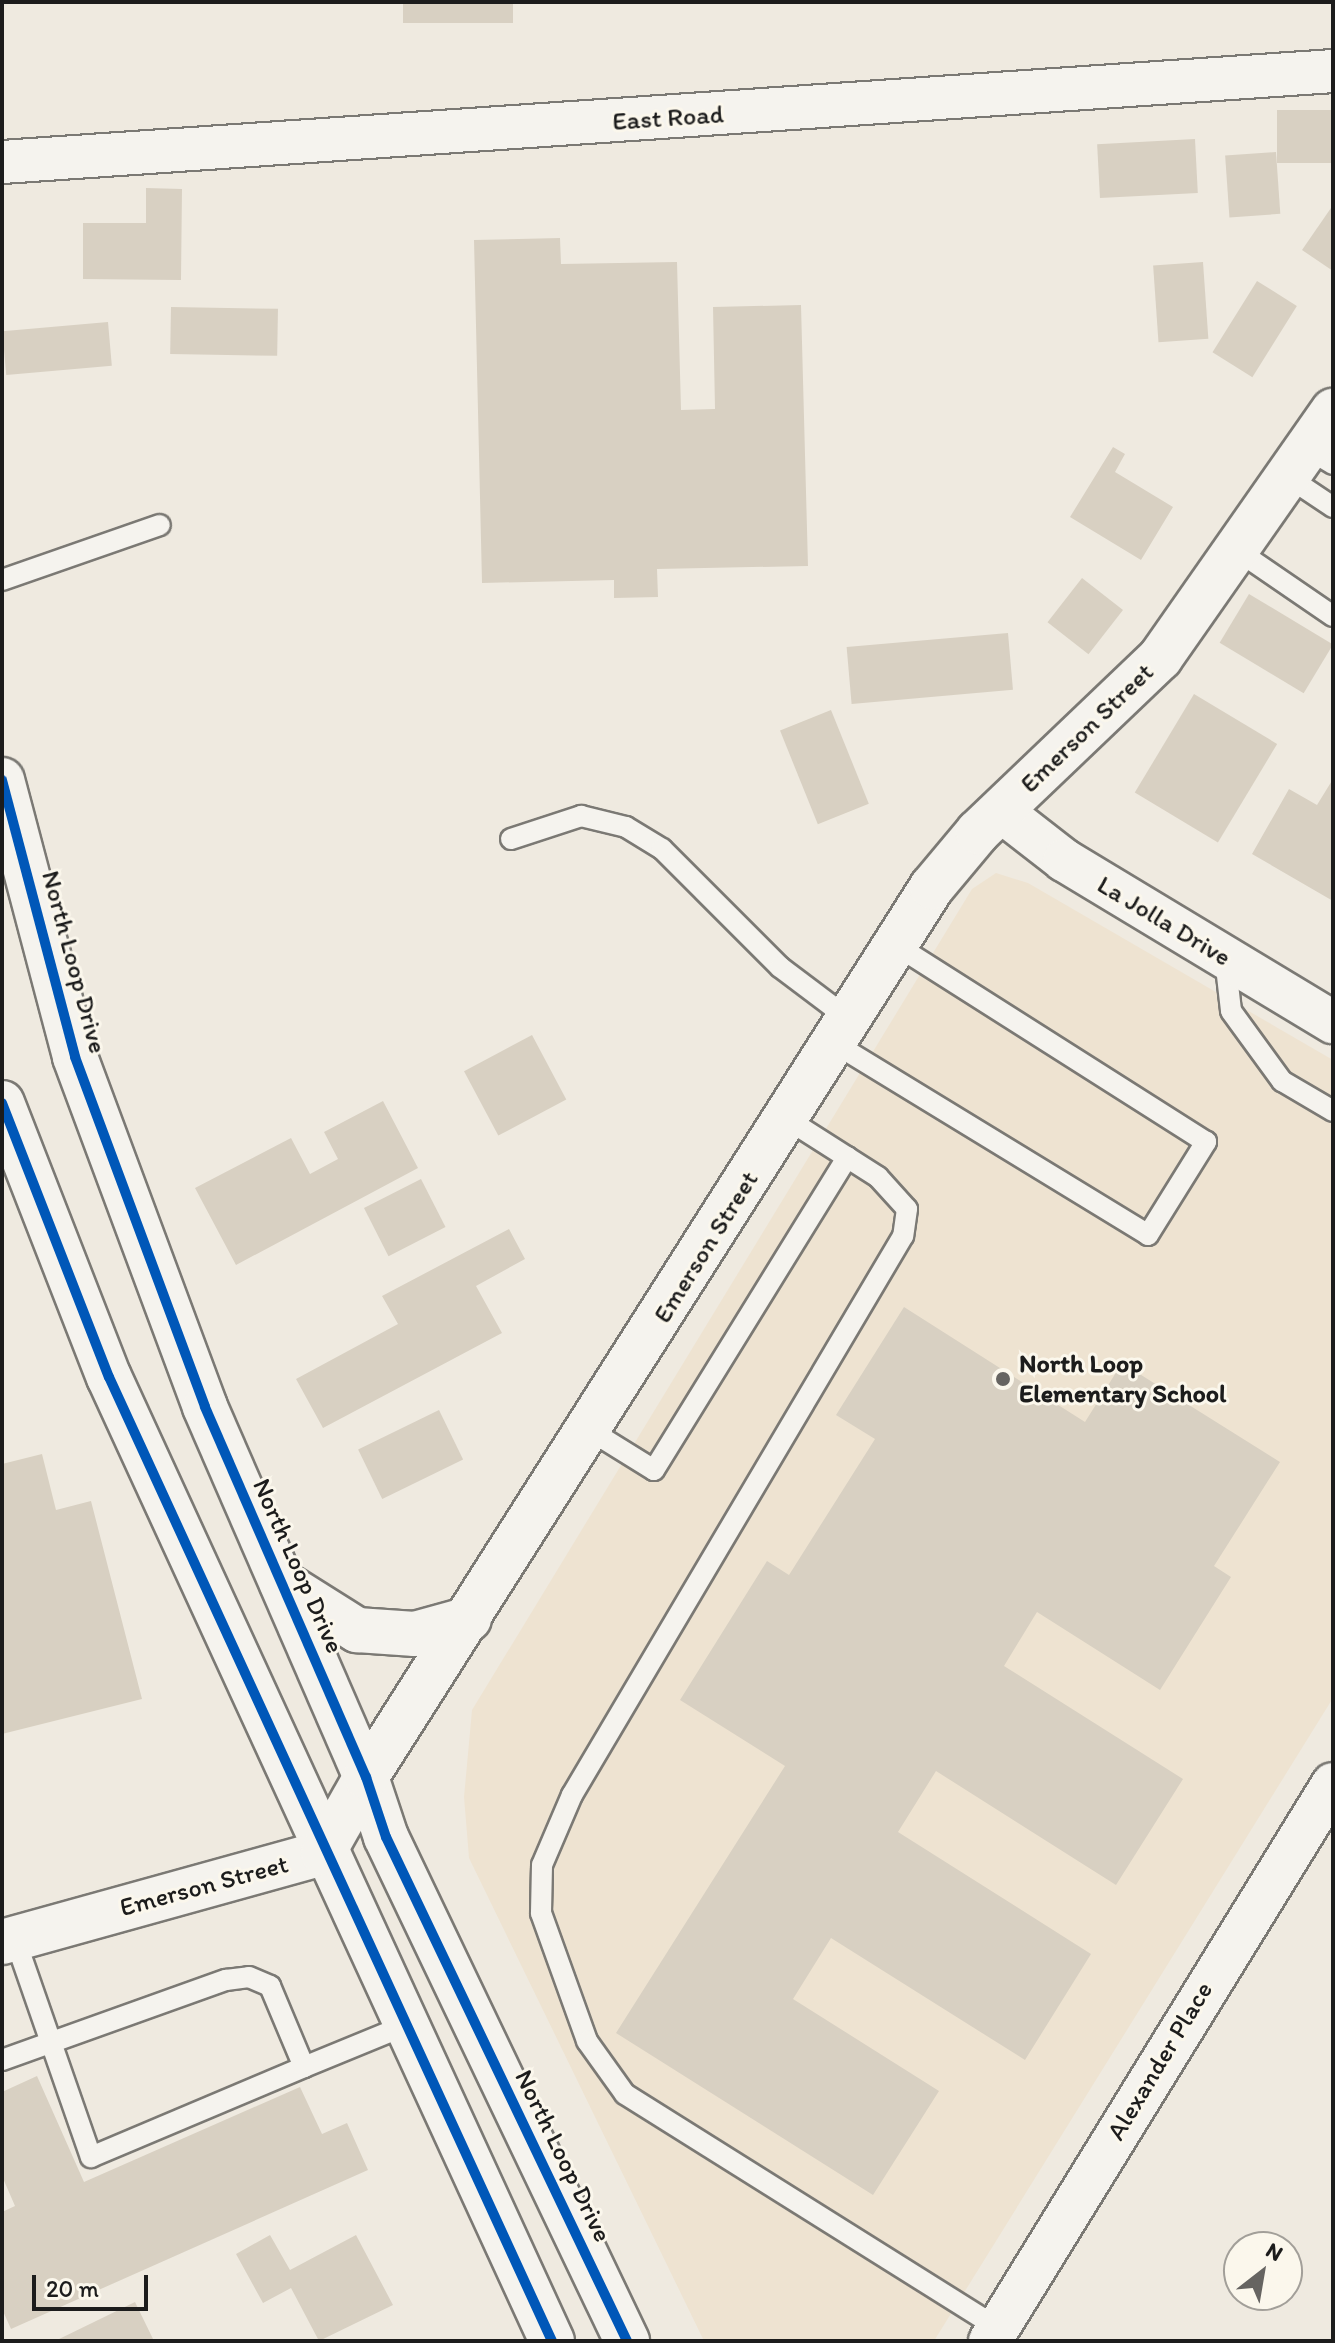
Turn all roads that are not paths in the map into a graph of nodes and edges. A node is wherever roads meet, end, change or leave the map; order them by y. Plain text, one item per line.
1 (1333, 71) edge
2 (2, 162) edge
3 (1333, 411) edge
4 (1310, 463) edge
5 (1333, 507) edge
6 (160, 525) dead end
7 (1238, 551) junction
8 (2, 580) edge
9 (1333, 616) edge
10 (2, 780) edge
11 (1001, 811) junction
12 (511, 839) dead end
13 (895, 945) junction
14 (1225, 958) junction
15 (1333, 1022) edge
16 (842, 1031) junction
17 (2, 1103) edge
18 (1333, 1111) edge
19 (787, 1119) junction
20 (847, 1157) junction
21 (591, 1431) junction
22 (282, 1583) junction
23 (469, 1619) junction
24 (366, 1777) junction
25 (1333, 1784) edge
26 (323, 1853) junction
27 (9, 1940) edge
28 (404, 2026) junction
29 (49, 2047) junction
30 (2, 2060) edge
31 (304, 2067) junction
32 (994, 2334) edge
33 (552, 2341) edge
34 (627, 2341) edge

1 - 2 street, East Road
3 - 4 main road, Emerson Street
4 - 5 lane
4 - 7 main road, Emerson Street
6 - 8 lane
7 - 9 lane
7 - 11 main road, Emerson Street
10 - 22 main road, North Loop Drive
11 - 13 main road, Emerson Street
11 - 14 street, La Jolla Drive
12 - 16 lane
13 - 16 main road, Emerson Street
13 - 16 lane
14 - 15 street, La Jolla Drive
14 - 18 lane
16 - 19 main road, Emerson Street
17 - 26 main road
19 - 20 lane
19 - 21 main road, Emerson Street
20 - 21 lane
20 - 32 lane
21 - 23 main road, Emerson Street
22 - 23 main road
22 - 24 main road, North Loop Drive
23 - 24 main road, Emerson Street
24 - 26 main road, Emerson Street
24 - 34 main road, North Loop Drive
25 - 32 street, Alexander Place
26 - 27 main road, Emerson Street
26 - 28 main road
27 - 29 lane
28 - 31 lane
28 - 33 main road
29 - 30 lane
29 - 31 lane
29 - 31 lane

